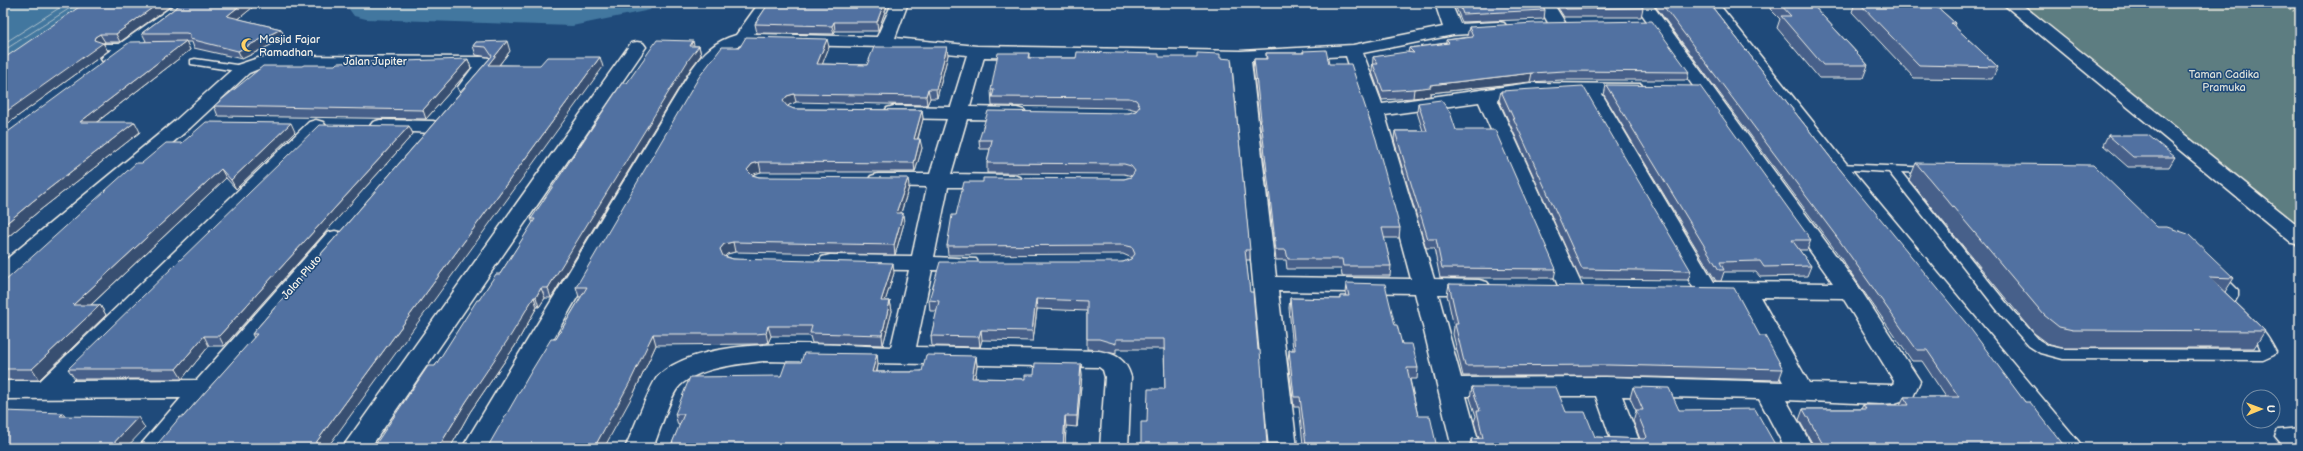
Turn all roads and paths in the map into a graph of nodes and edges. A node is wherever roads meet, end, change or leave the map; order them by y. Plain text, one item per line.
1 (167, 3) edge
2 (188, 3) edge
3 (767, 3) edge
4 (900, 3) edge
5 (1443, 3) edge
6 (1545, 3) edge
7 (1642, 3) edge
8 (1709, 3) edge
9 (2010, 3) edge
10 (2281, 3) edge
11 (2300, 15) edge
12 (1656, 23) junction
13 (1557, 24) edge
14 (1634, 24) edge
15 (1518, 26) edge
16 (1453, 30) junction
17 (742, 39) junction
18 (884, 42) junction
19 (126, 47) junction
20 (147, 47) edge
21 (637, 47) dead end
22 (1353, 50) junction
23 (977, 51) junction
24 (1241, 56) junction
25 (97, 58) junction
26 (195, 62) dead end
27 (251, 66) junction
28 (1589, 88) junction
29 (1650, 88) edge
30 (1681, 88) edge
31 (1704, 88) junction
32 (1486, 94) junction
33 (1375, 111) junction
34 (873, 112) edge
35 (957, 113) junction
36 (1037, 114) edge
37 (183, 124) junction
38 (206, 124) edge
39 (293, 126) dead end
40 (363, 126) edge
41 (433, 127) junction
42 (417, 145) edge
43 (1840, 167) junction
44 (1892, 169) junction
45 (1939, 170) edge
46 (861, 180) edge
47 (939, 180) junction
48 (1032, 181) edge
49 (349, 222) edge
50 (2300, 238) edge
51 (812, 262) edge
52 (920, 264) junction
53 (991, 264) edge
54 (2208, 267) edge
55 (3, 274) edge
56 (1267, 284) junction
57 (1426, 286) junction
58 (1502, 287) edge
59 (1548, 287) edge
60 (1571, 288) junction
61 (1595, 288) edge
62 (1683, 289) edge
63 (1706, 289) junction
64 (1744, 289) junction
65 (1850, 291) junction
66 (902, 356) junction
67 (1605, 386) junction
68 (1450, 387) junction
69 (203, 389) junction
70 (1767, 389) junction
71 (3, 390) edge
72 (46, 390) junction
73 (1802, 391) junction
74 (2300, 433) edge
75 (152, 448) edge
76 (356, 448) edge
77 (476, 448) edge
78 (639, 448) edge
79 (1114, 448) edge
80 (1283, 448) edge
81 (1466, 448) edge
82 (1628, 448) edge
83 (1799, 448) edge
84 (2070, 448) edge
85 (2294, 448) edge

1 - 25 street
2 - 19 street
3 - 17 street
4 - 18 street
5 - 16 street
6 - 13 street
7 - 12 street
8 - 43 street
9 - 50 street
10 - 11 path
12 - 14 street
12 - 31 street
15 - 16 street
16 - 22 street
17 - 18 street
17 - 77 street
18 - 23 street
19 - 20 lane
19 - 25 street
19 - 25 lane
21 - 76 street
22 - 24 street
22 - 33 street
23 - 24 street
23 - 35 street
24 - 56 street
26 - 27 lane
27 - 37 street
27 - 41 street, Jalan Jupiter
28 - 29 street
28 - 32 street
28 - 63 street
30 - 31 street
31 - 65 street
32 - 33 street
32 - 60 street
33 - 57 street
34 - 35 street
35 - 36 street
35 - 47 street
37 - 38 street
37 - 55 street
39 - 72 street
40 - 41 street
41 - 42 street
43 - 44 lane
43 - 84 street
44 - 45 lane
44 - 54 lane
46 - 47 street
47 - 48 street
47 - 52 street
49 - 69 street, Jalan Pluto
51 - 52 street
52 - 53 street
52 - 66 street
56 - 57 street
56 - 80 street
57 - 58 street
57 - 68 street
59 - 60 street
60 - 61 street
62 - 63 street
63 - 64 street
64 - 65 street
64 - 73 street
65 - 73 street
66 - 78 street
66 - 79 street
67 - 68 street
67 - 70 street
67 - 82 street
68 - 81 street
69 - 72 street
69 - 75 street, Jalan Pluto
70 - 73 street
70 - 83 street
71 - 72 street
74 - 85 lane

